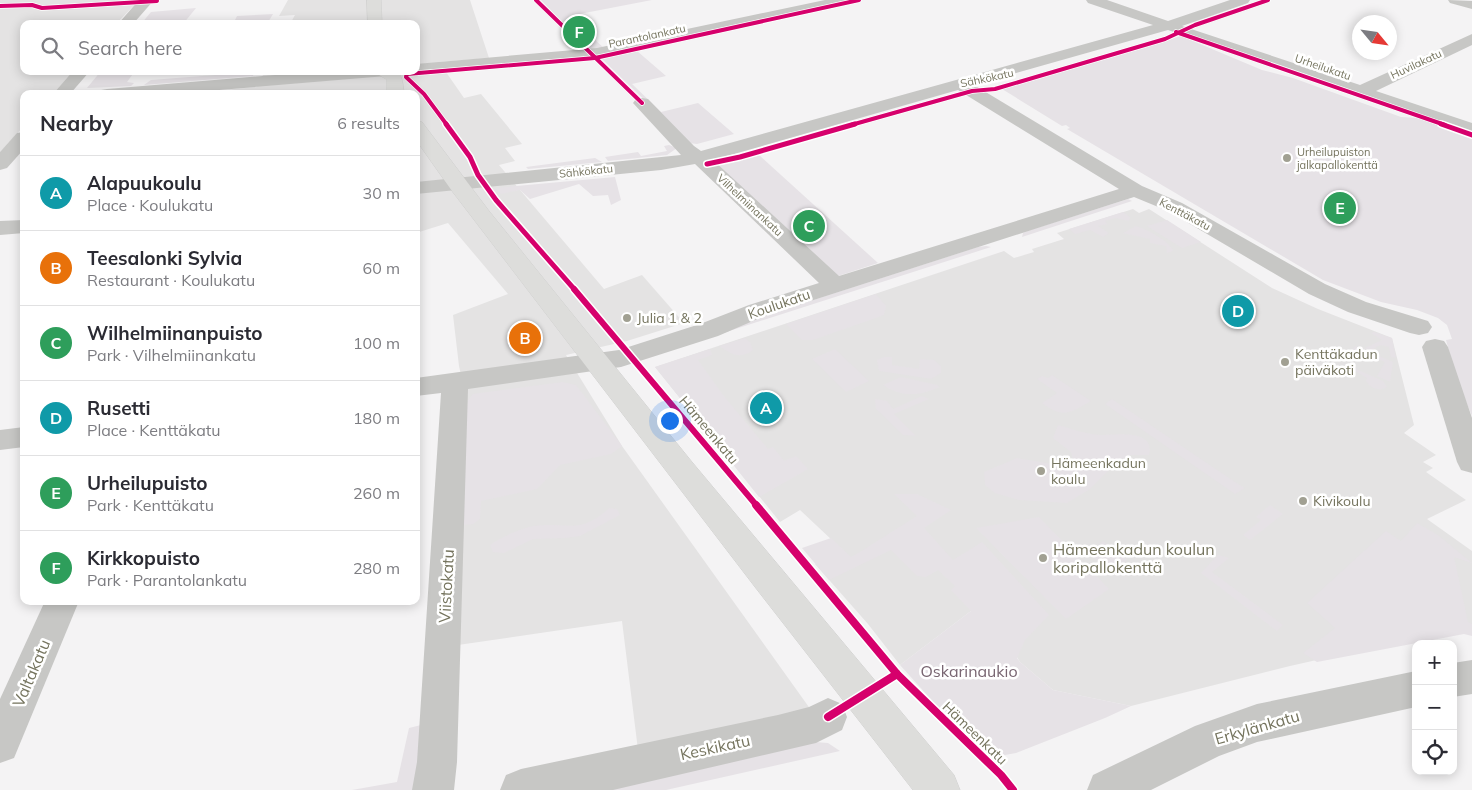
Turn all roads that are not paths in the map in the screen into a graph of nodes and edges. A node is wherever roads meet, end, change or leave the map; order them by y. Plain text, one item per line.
1 (146, 0) edge
2 (374, 0) edge
3 (844, 0) edge
4 (1093, 0) edge
5 (1243, 0) edge
6 (1455, 0) edge
7 (1472, 4) edge
8 (128, 20) edge
9 (375, 20) edge
10 (1167, 26) junction
11 (1472, 39) edge
12 (420, 69) edge
13 (78, 75) edge
14 (357, 75) edge
15 (378, 75) edge
16 (960, 84) junction
17 (286, 87) edge
18 (65, 90) edge
19 (209, 90) edge
20 (390, 90) edge
21 (1361, 91) junction
22 (642, 103) dead end
23 (1472, 129) edge
24 (420, 132) edge
25 (20, 142) edge
26 (698, 158) junction
27 (0, 164) edge
28 (456, 184) junction
29 (420, 188) edge
30 (1135, 190) junction
31 (20, 226) edge
32 (0, 228) edge
33 (836, 285) junction
34 (597, 361) junction
35 (455, 382) junction
36 (420, 386) edge
37 (20, 438) edge
38 (0, 440) edge
39 (1472, 462) edge
40 (60, 605) edge
41 (1472, 676) edge
42 (1457, 679) edge
43 (1412, 690) edge
44 (828, 717) dead end
45 (0, 744) edge
46 (433, 790) edge
47 (521, 790) edge
48 (939, 790) edge
49 (1108, 790) edge

1 - 8 street
2 - 9 main road
3 - 12 street, Parantolankatu
4 - 10 street, Urheilukatu
5 - 10 street, Sähkökatu
6 - 7 street
10 - 16 street, Sähkökatu
10 - 21 street, Urheilukatu
11 - 21 street, Huvilakatu
13 - 18 street
14 - 17 street
15 - 20 main road
16 - 26 street, Sähkökatu
16 - 30 street, Kenttäkatu
17 - 19 street
21 - 23 street, Urheilukatu
22 - 26 street, Vilhelmiinankatu
24 - 28 main road
25 - 27 street
26 - 28 street, Sähkökatu
26 - 33 street, Vilhelmiinankatu
28 - 29 street, Sähkökatu
28 - 34 main road
30 - 33 street, Koulukatu
30 - 39 street, Kenttäkatu
31 - 32 street
33 - 34 street, Koulukatu
34 - 35 street, Koulukatu
34 - 48 main road
35 - 36 street, Koulukatu
35 - 46 street, Viistokatu
37 - 38 street
40 - 45 street, Valtakatu
41 - 42 street
43 - 49 street, Erkylänkatu
44 - 47 street, Keskikatu

